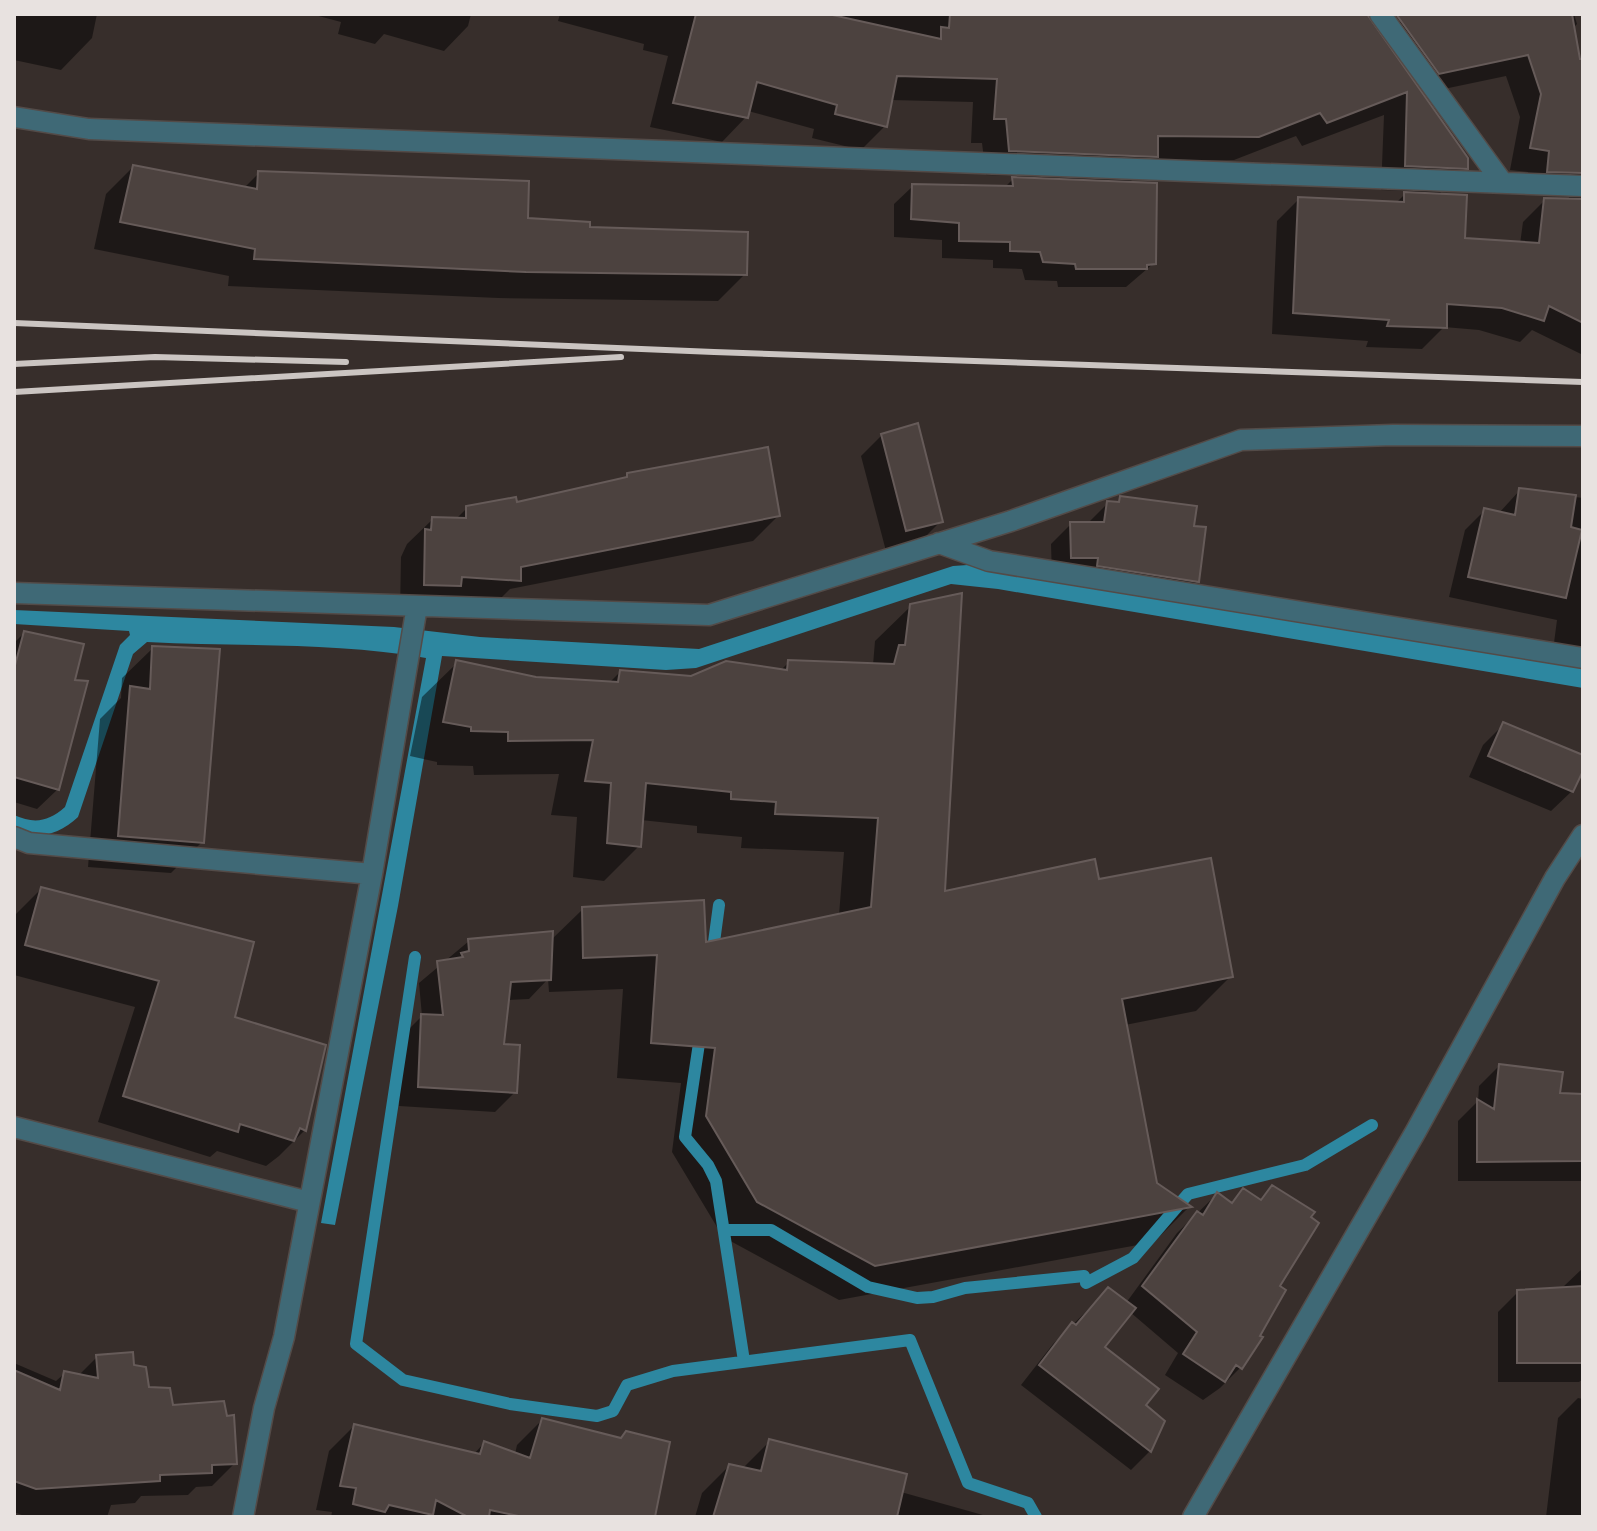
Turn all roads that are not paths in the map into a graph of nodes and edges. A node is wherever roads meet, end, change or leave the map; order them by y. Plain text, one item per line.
1 (1380, 14) edge
2 (14, 117) edge
3 (1502, 182) junction
4 (1583, 186) edge
5 (1583, 436) edge
6 (939, 543) junction
7 (14, 593) edge
8 (417, 606) junction
9 (1583, 658) edge
10 (1583, 835) edge
11 (14, 837) edge
12 (372, 874) junction
13 (14, 1127) edge
14 (309, 1202) junction
15 (243, 1517) edge
16 (1193, 1517) edge

1 - 3 street
2 - 3 street
3 - 4 street
5 - 6 street
6 - 8 street
6 - 9 street
7 - 8 street
8 - 12 street
10 - 16 street
11 - 12 street
12 - 14 street
13 - 14 street
14 - 15 street

